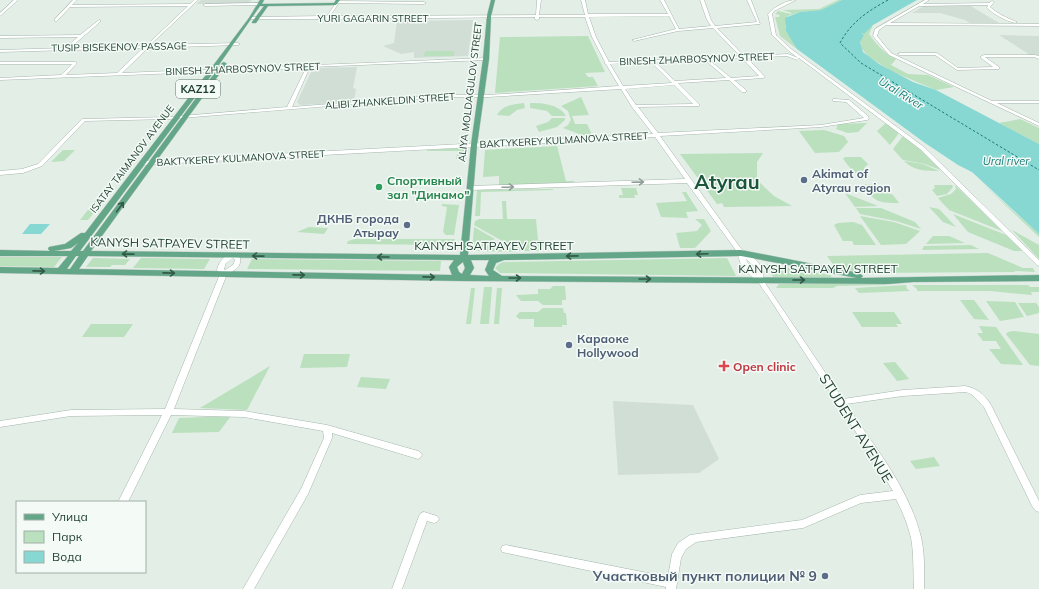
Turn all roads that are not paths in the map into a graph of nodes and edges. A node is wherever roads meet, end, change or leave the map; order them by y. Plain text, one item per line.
1 (16, 0) edge
2 (75, 0) edge
3 (196, 0) edge
4 (262, 0) edge
5 (493, 0) edge
6 (539, 0) edge
7 (583, 0) edge
8 (662, 0) edge
9 (702, 0) edge
10 (749, 0) edge
11 (794, 0) edge
12 (928, 0) edge
13 (950, 0) edge
14 (337, 2) edge
15 (991, 2) edge
16 (424, 3) dead end
17 (258, 4) junction
18 (953, 4) junction
19 (205, 5) dead end
20 (267, 5) junction
21 (920, 5) junction
22 (70, 6) junction
23 (190, 6) junction
24 (0, 15) edge
25 (670, 15) junction
26 (586, 16) junction
27 (489, 17) junction
28 (328, 18) junction
29 (538, 18) junction
30 (253, 19) junction
31 (56, 20) dead end
32 (99, 21) dead end
33 (883, 24) junction
34 (1027, 25) junction
35 (1039, 25) edge
36 (714, 27) junction
37 (678, 30) junction
38 (1039, 30) edge
39 (82, 36) junction
40 (0, 37) edge
41 (634, 40) dead end
42 (231, 44) junction
43 (238, 44) junction
44 (148, 47) junction
45 (66, 48) junction
46 (0, 50) edge
47 (900, 54) dead end
48 (742, 57) junction
49 (1039, 58) edge
50 (486, 59) junction
51 (706, 59) junction
52 (652, 61) junction
53 (606, 62) junction
54 (0, 64) edge
55 (310, 66) junction
56 (805, 67) dead end
57 (212, 70) junction
58 (220, 70) junction
59 (119, 74) junction
60 (63, 76) junction
61 (730, 78) junction
62 (0, 79) edge
63 (675, 83) junction
64 (621, 87) junction
65 (744, 91) dead end
66 (480, 96) junction
67 (835, 100) dead end
68 (990, 102) junction
69 (1039, 102) edge
70 (634, 106) junction
71 (289, 108) junction
72 (185, 116) junction
73 (176, 117) junction
74 (1039, 124) edge
75 (656, 135) junction
76 (474, 145) junction
77 (141, 163) junction
78 (151, 163) junction
79 (0, 173) edge
80 (688, 181) junction
81 (470, 188) junction
82 (90, 231) junction
83 (741, 252) junction
84 (0, 253) edge
85 (28, 253) junction
86 (74, 253) junction
87 (86, 254) junction
88 (233, 255) junction
89 (502, 257) junction
90 (464, 258) junction
91 (1039, 264) edge
92 (0, 270) edge
93 (60, 272) junction
94 (72, 272) junction
95 (224, 273) junction
96 (462, 278) junction
97 (501, 278) junction
98 (1039, 278) edge
99 (913, 279) junction
100 (760, 280) junction
101 (840, 402) junction
102 (167, 412) junction
103 (0, 424) edge
104 (327, 428) junction
105 (418, 455) dead end
106 (899, 495) junction
107 (123, 501) edge
108 (1039, 508) edge
109 (434, 519) dead end
110 (506, 549) dead end
111 (672, 586) edge
112 (248, 589) edge
113 (397, 589) edge
114 (919, 589) edge

1 - 24 street
2 - 22 street
3 - 23 street
4 - 17 main road, ISATAY TAIMANOV AVENUE / KAZ12
5 - 27 main road, ALIYA MOLDAGULOV STREET
6 - 29 street
7 - 26 street
8 - 25 street
9 - 36 street
10 - 36 street
11 - 91 street
12 - 21 street
13 - 18 street
14 - 16 street
14 - 20 main road
14 - 28 street
15 - 18 street
15 - 34 street
17 - 19 street
17 - 20 main road
17 - 30 main road, ISATAY TAIMANOV AVENUE / KAZ12
18 - 21 street
20 - 30 main road, ISATAY TAIMANOV AVENUE / KAZ12
21 - 33 street
22 - 23 street
22 - 31 street
23 - 44 street
25 - 26 street, YURI GAGARIN STREET
25 - 37 street
26 - 29 street, YURI GAGARIN STREET
26 - 53 street
27 - 28 street, YURI GAGARIN STREET
27 - 29 street, YURI GAGARIN STREET
27 - 50 main road, ALIYA MOLDAGULOV STREET
28 - 30 street, YURI GAGARIN STREET
30 - 42 main road, ISATAY TAIMANOV AVENUE / KAZ12
30 - 43 main road, ISATAY TAIMANOV AVENUE / KAZ12
32 - 39 street
33 - 34 street
33 - 68 street
34 - 35 street
34 - 38 street
36 - 37 street
36 - 48 street
37 - 41 street
39 - 40 street
39 - 45 street
42 - 43 street, TUSIP BISEKENOV PASSAGE
42 - 44 street, TUSIP BISEKENOV PASSAGE
42 - 57 main road, ISATAY TAIMANOV AVENUE / KAZ12
43 - 58 main road, ISATAY TAIMANOV AVENUE / KAZ12
44 - 45 street, TUSIP BISEKENOV PASSAGE
44 - 59 street
45 - 46 street, TUSIP BISEKENOV PASSAGE
47 - 49 street
48 - 51 street, BINESH ZHARBOSYNOV STREET
48 - 56 street, BINESH ZHARBOSYNOV STREET
48 - 61 street, ALIBI ZHANKELDIN STREET
50 - 55 street, BINESH ZHARBOSYNOV STREET
50 - 66 main road, ALIYA MOLDAGULOV STREET
51 - 52 street, BINESH ZHARBOSYNOV STREET
51 - 61 street
52 - 53 street, BINESH ZHARBOSYNOV STREET
52 - 63 street
53 - 64 street
54 - 60 street
55 - 58 street, BINESH ZHARBOSYNOV STREET
55 - 71 street
57 - 58 street, BINESH ZHARBOSYNOV STREET
57 - 59 street, BINESH ZHARBOSYNOV STREET
57 - 73 main road, ISATAY TAIMANOV AVENUE / KAZ12
58 - 72 main road, ISATAY TAIMANOV AVENUE / KAZ12
59 - 60 street, BINESH ZHARBOSYNOV STREET
60 - 62 street, BINESH ZHARBOSYNOV STREET
61 - 63 street, ALIBI ZHANKELDIN STREET
61 - 65 street
63 - 64 street, ALIBI ZHANKELDIN STREET
63 - 70 street
64 - 66 street, ALIBI ZHANKELDIN STREET
64 - 70 street
66 - 71 street, ALIBI ZHANKELDIN STREET
66 - 76 main road, ALIYA MOLDAGULOV STREET
67 - 75 street, BAKTYKEREY KULMANOVA STREET
68 - 69 street
68 - 74 street
70 - 75 street
71 - 72 street, ALIBI ZHANKELDIN STREET
72 - 73 street, ALIBI ZHANKELDIN STREET
72 - 78 main road, ISATAY TAIMANOV AVENUE / KAZ12
73 - 77 main road, ISATAY TAIMANOV AVENUE / KAZ12
73 - 79 street
75 - 76 street, BAKTYKEREY KULMANOVA STREET
75 - 80 street
76 - 78 street, BAKTYKEREY KULMANOVA STREET
76 - 81 main road, ALIYA MOLDAGULOV STREET
77 - 78 street, BAKTYKEREY KULMANOVA STREET
77 - 82 main road, ISATAY TAIMANOV AVENUE / KAZ12
87 -> 78 main road, ISATAY TAIMANOV AVENUE / KAZ12
81 -> 80 street
80 - 83 street
81 - 90 main road, ALIYA MOLDAGULOV STREET
82 - 85 main road
82 - 86 main road, ISATAY TAIMANOV AVENUE / KAZ12
83 -> 89 main road, KANYSH SATPAYEV STREET
83 - 99 main road, KANYSH SATPAYEV STREET
83 - 100 street
83 - 100 street
84 - 85 main road, KANYSH SATPAYEV STREET
85 - 86 main road, KANYSH SATPAYEV STREET
86 - 87 main road, KANYSH SATPAYEV STREET
86 - 93 main road, ISATAY TAIMANOV AVENUE / KAZ12
88 -> 87 main road, KANYSH SATPAYEV STREET
87 - 94 main road, ISATAY TAIMANOV AVENUE / KAZ12
90 -> 88 main road, KANYSH SATPAYEV STREET
88 - 95 street
89 - 90 main road, KANYSH SATPAYEV STREET
89 - 97 main road
90 - 96 main road
90 - 96 main road
92 -> 93 main road, KANYSH SATPAYEV STREET
93 - 94 main road, KANYSH SATPAYEV STREET
94 -> 95 main road, KANYSH SATPAYEV STREET
95 -> 96 main road, KANYSH SATPAYEV STREET
95 - 102 street
96 - 97 main road, KANYSH SATPAYEV STREET
97 -> 100 main road, KANYSH SATPAYEV STREET
98 - 99 main road
100 -> 99 main road, KANYSH SATPAYEV STREET
100 - 101 street, STUDENT AVENUE
101 - 106 street, STUDENT AVENUE
101 - 108 street
102 - 103 street
102 - 104 street
102 - 107 street
104 - 105 street
104 - 112 street
106 - 111 street
106 - 114 street, STUDENT AVENUE
109 - 113 street
110 - 111 street

